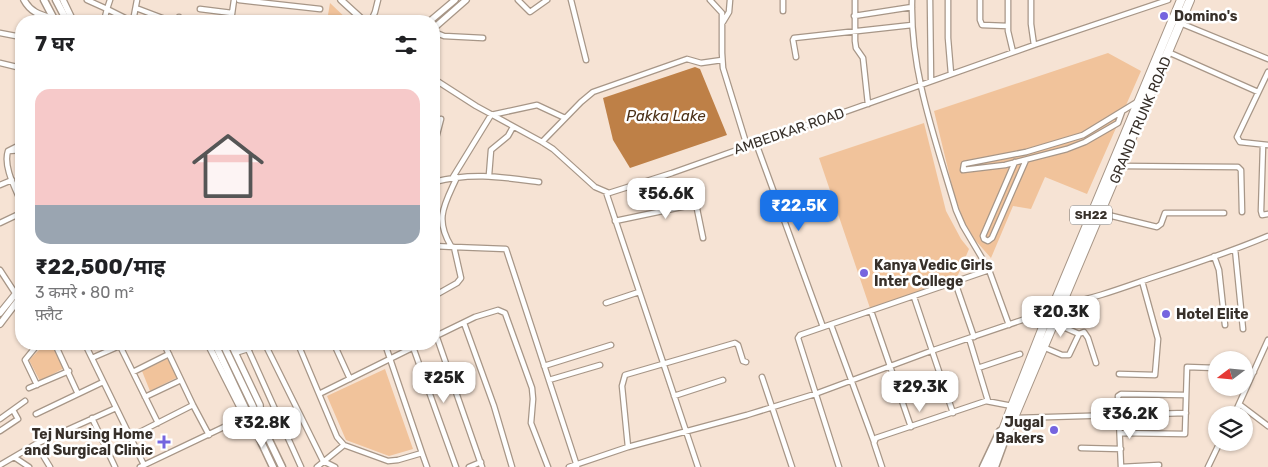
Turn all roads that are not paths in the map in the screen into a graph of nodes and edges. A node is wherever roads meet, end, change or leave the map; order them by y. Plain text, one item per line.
1 (24, 0) edge
2 (44, 0) edge
3 (56, 0) edge
4 (63, 0) edge
5 (87, 0) edge
6 (110, 0) edge
7 (137, 0) edge
8 (234, 0) edge
9 (239, 0) edge
10 (341, 0) edge
11 (378, 0) edge
12 (455, 0) edge
13 (466, 0) edge
14 (518, 0) edge
15 (547, 0) edge
16 (570, 0) edge
17 (710, 0) edge
18 (730, 0) edge
19 (782, 0) edge
20 (855, 0) edge
21 (912, 0) edge
22 (930, 0) edge
23 (948, 0) edge
24 (980, 0) edge
25 (1008, 0) edge
26 (1031, 0) edge
27 (1168, 0) edge
28 (1181, 0) edge
29 (1190, 0) edge
30 (278, 2) edge
31 (912, 7) junction
32 (48, 8) junction
33 (136, 8) junction
34 (107, 9) junction
35 (200, 9) dead end
36 (320, 9) dead end
37 (783, 12) dead end
38 (232, 13) joint
39 (38, 14) junction
40 (41, 15) edge
41 (52, 15) edge
42 (63, 15) edge
43 (70, 15) edge
44 (106, 15) edge
45 (120, 15) edge
46 (134, 15) edge
47 (155, 15) edge
48 (354, 15) edge
49 (374, 15) edge
50 (437, 15) edge
51 (854, 16) junction
52 (440, 23) edge
53 (1180, 23) junction
54 (722, 24) junction
55 (912, 25) junction
56 (1008, 26) junction
57 (854, 30) junction
58 (0, 33) edge
59 (440, 34) edge
60 (15, 36) edge
61 (483, 38) dead end
62 (1034, 45) junction
63 (1013, 52) junction
64 (1168, 52) junction
65 (796, 58) dead end
66 (1268, 59) edge
67 (586, 60) dead end
68 (722, 60) junction
69 (0, 63) edge
70 (15, 67) edge
71 (1268, 72) edge
72 (950, 74) junction
73 (931, 82) junction
74 (440, 83) edge
75 (920, 85) junction
76 (1145, 85) junction
77 (1153, 88) junction
78 (1258, 92) junction
79 (1138, 102) junction
80 (868, 104) junction
81 (1122, 112) junction
82 (491, 115) junction
83 (565, 118) junction
84 (441, 119) dead end
85 (440, 123) edge
86 (513, 127) junction
87 (542, 142) junction
88 (756, 143) junction
89 (1266, 145) edge
90 (746, 146) junction
91 (15, 148) edge
92 (15, 150) edge
93 (8, 151) junction
94 (1026, 160) junction
95 (1015, 162) junction
96 (1121, 166) junction
97 (489, 175) junction
98 (455, 177) junction
99 (12, 180) junction
100 (440, 181) edge
101 (539, 182) dead end
102 (0, 185) edge
103 (15, 187) edge
104 (606, 192) junction
105 (1242, 212) dead end
106 (1100, 213) junction
107 (1224, 213) dead end
108 (1268, 214) edge
109 (15, 216) edge
110 (615, 221) junction
111 (0, 223) edge
112 (1268, 236) edge
113 (703, 238) dead end
114 (440, 246) edge
115 (452, 246) junction
116 (1235, 249) junction
117 (1214, 256) junction
118 (0, 270) edge
119 (989, 270) junction
120 (1142, 281) junction
121 (955, 282) junction
122 (440, 292) edge
123 (639, 292) junction
124 (15, 293) joint
125 (914, 297) junction
126 (606, 303) dead end
127 (1061, 304) junction
128 (15, 305) edge
129 (872, 311) junction
130 (0, 313) edge
131 (1047, 317) junction
132 (464, 323) junction
133 (1054, 323) junction
134 (0, 324) edge
135 (832, 325) junction
136 (1009, 325) junction
137 (1225, 325) dead end
138 (823, 327) junction
139 (1243, 329) dead end
140 (440, 334) edge
141 (1079, 334) junction
142 (971, 338) junction
143 (1268, 340) edge
144 (611, 345) dead end
145 (440, 347) edge
146 (1043, 347) junction
147 (33, 350) edge
148 (58, 350) edge
149 (88, 350) edge
150 (110, 350) edge
151 (124, 350) edge
152 (167, 350) edge
153 (211, 350) edge
154 (218, 350) edge
155 (226, 350) edge
156 (234, 350) edge
157 (246, 350) edge
158 (248, 350) edge
159 (268, 350) edge
160 (301, 350) edge
161 (337, 350) edge
162 (387, 350) edge
163 (407, 350) edge
164 (414, 350) edge
165 (931, 351) junction
166 (169, 354) junction
167 (236, 354) junction
168 (1020, 354) dead end
169 (92, 358) junction
170 (390, 358) junction
171 (746, 362) dead end
172 (1096, 363) dead end
173 (663, 364) junction
174 (600, 365) dead end
175 (544, 366) junction
176 (890, 367) junction
177 (978, 368) junction
178 (1208, 368) edge
179 (68, 371) junction
180 (133, 372) junction
181 (1254, 372) joint
182 (1119, 374) dead end
183 (762, 377) dead end
184 (350, 378) junction
185 (181, 380) junction
186 (549, 380) junction
187 (723, 380) dead end
188 (851, 381) junction
189 (103, 382) junction
190 (37, 385) junction
191 (29, 388) dead end
192 (78, 394) junction
193 (320, 394) junction
194 (815, 394) junction
195 (1186, 395) junction
196 (674, 396) junction
197 (145, 397) junction
198 (25, 401) dead end
199 (988, 401) junction
200 (1239, 404) joint
201 (193, 405) junction
202 (1012, 406) junction
203 (772, 407) junction
204 (116, 408) junction
205 (13, 410) junction
206 (953, 413) junction
207 (1186, 413) junction
208 (36, 414) dead end
209 (1120, 415) junction
210 (245, 417) junction
211 (92, 418) junction
212 (1014, 418) junction
213 (0, 419) edge
214 (158, 423) junction
215 (261, 423) junction
216 (253, 424) junction
217 (1268, 426) edge
218 (911, 427) junction
219 (0, 431) edge
220 (686, 432) junction
221 (1120, 433) junction
222 (1004, 434) junction
223 (209, 435) junction
224 (130, 437) junction
225 (874, 443) junction
226 (36, 444) junction
227 (344, 445) junction
228 (628, 447) junction
229 (1081, 448) dead end
230 (1121, 450) junction
231 (1216, 451) edge
232 (422, 453) junction
233 (14, 456) junction
234 (323, 461) junction
235 (0, 465) edge
236 (482, 465) edge
237 (1159, 465) dead end
238 (142, 466) edge
239 (577, 466) edge
240 (30, 467) edge
241 (50, 467) edge
242 (115, 467) edge
243 (273, 467) edge
244 (282, 467) edge
245 (301, 467) edge
246 (317, 467) edge
247 (335, 467) edge
248 (427, 467) edge
249 (456, 467) edge
250 (469, 467) edge
251 (512, 467) edge
252 (548, 467) edge
253 (569, 467) edge
254 (698, 467) edge
255 (792, 467) edge
256 (839, 467) edge
257 (882, 467) edge
258 (984, 467) edge
259 (990, 467) edge
260 (995, 467) edge
261 (1208, 467) edge

1 - 39 street
2 - 32 main road
3 - 42 main road
4 - 43 street
5 - 34 street
6 - 34 street
7 - 33 street
8 - 38 street
9 - 30 street
10 - 48 street
11 - 49 street
12 - 50 street
13 - 52 street
14 - 15 street
16 - 67 street
17 - 54 street
18 - 54 street
19 - 37 street
20 - 51 street
21 - 31 street
22 - 73 street
23 - 72 street
24 - 56 street
25 - 56 street
26 - 62 street
27 - 62 street, AMBEDKAR ROAD
28 - 76 highway, GRAND TRUNK ROAD / SH22
29 - 53 highway, GRAND TRUNK ROAD / SH22
30 - 36 street
31 - 51 street
31 - 55 street
32 - 39 street
32 - 41 main road
33 - 46 street
33 - 47 street
34 - 44 street
34 - 45 street
35 - 38 street
39 - 40 street
51 - 57 street
53 - 64 highway, GRAND TRUNK ROAD / SH22
53 - 66 street
54 - 68 street
55 - 57 street
55 - 75 street
56 - 63 street
57 - 65 street
57 - 80 street
58 - 60 street
59 - 61 street
62 - 63 street, AMBEDKAR ROAD
63 - 72 street, AMBEDKAR ROAD
64 - 77 highway, GRAND TRUNK ROAD / SH22
64 - 78 street
68 - 83 street
68 - 90 street
69 - 70 street
71 - 78 street
72 - 73 street, AMBEDKAR ROAD
73 - 75 street, AMBEDKAR ROAD
74 - 82 street
75 - 80 street, AMBEDKAR ROAD
75 - 119 street
76 - 77 highway
76 - 79 highway, GRAND TRUNK ROAD / SH22
77 - 96 highway, GRAND TRUNK ROAD / SH22
78 - 89 street
79 - 81 street
79 - 131 highway, GRAND TRUNK ROAD / SH22
80 - 88 street, AMBEDKAR ROAD
81 - 94 street
81 - 95 street
82 - 83 street
82 - 86 street
82 - 98 street
83 - 87 street
84 - 85 street
86 - 87 street
86 - 97 street
87 - 104 street
88 - 90 street, AMBEDKAR ROAD
88 - 138 street
89 - 108 street
90 - 104 street, AMBEDKAR ROAD
91 - 93 street
92 - 93 street
93 - 99 street
94 - 95 street
94 - 95 street
96 - 105 street
96 - 106 highway, GRAND TRUNK ROAD / SH22
97 - 98 street
97 - 101 street
98 - 100 street
98 - 115 street
99 - 102 street
99 - 103 street
104 - 110 street
106 - 107 street
106 - 127 highway, GRAND TRUNK ROAD / SH22
109 - 111 street
110 - 113 street
110 - 123 street
112 - 116 street
114 - 115 street
115 - 122 street
115 - 175 street
116 - 117 street
116 - 139 street
117 - 120 street
117 - 137 street
118 - 124 street
119 - 121 street
119 - 136 street
120 - 127 street
120 - 182 street
121 - 125 street
121 - 142 street
123 - 126 street
123 - 173 street
124 - 130 street
125 - 129 street
125 - 165 street
127 - 133 highway, GRAND TRUNK ROAD / SH22
128 - 134 street
129 - 135 street
129 - 176 street
131 - 136 street
131 - 202 highway, GRAND TRUNK ROAD / SH22
132 - 140 street
132 - 251 street
132 - 252 street
133 - 141 street
133 - 146 highway, GRAND TRUNK ROAD / SH22
135 - 138 street
135 - 188 street
136 - 142 street
138 - 194 street
141 - 146 street
141 - 172 street
142 - 165 street
142 - 177 street
143 - 181 street
144 - 175 street
145 - 236 street
146 - 212 highway, GRAND TRUNK ROAD
147 - 190 street
148 - 179 street
149 - 169 street
150 - 169 street
151 - 180 street
152 - 166 street
153 - 210 street
154 - 216 main road
155 - 215 main road
156 - 167 street
157 - 167 street
158 - 245 street
159 - 234 street
160 - 193 street
161 - 184 street
162 - 170 street
163 - 170 street
164 - 249 street
165 - 176 street
165 - 206 street
166 - 180 street
166 - 185 street
167 - 215 street
168 - 177 street
169 - 189 street
170 - 184 street
170 - 232 street
171 - 173 street
173 - 196 street
173 - 228 street
174 - 186 street
175 - 186 street
176 - 188 street
176 - 218 street
177 - 199 street
178 - 195 street
179 - 190 street
179 - 192 street
180 - 197 street
181 - 200 street
183 - 203 street
184 - 193 street
185 - 197 street
185 - 201 street
186 - 239 street
187 - 196 street
188 - 194 street
188 - 225 street
189 - 192 street
189 - 204 street
190 - 191 street
192 - 208 street
193 - 227 street
194 - 203 street
194 - 256 street
195 - 207 street
195 - 209 street
196 - 220 street
197 - 214 street
198 - 205 street
199 - 202 street
199 - 206 street
200 - 217 street
201 - 214 street
201 - 223 street
202 - 222 highway, GRAND TRUNK ROAD / SH22
203 - 220 street
203 - 255 street
204 - 211 street
204 - 224 street
205 - 213 street
205 - 219 street
206 - 218 street
207 - 209 street
207 - 221 street
209 - 212 street
209 - 221 street
210 - 216 street
210 - 223 street
211 - 226 street
211 - 242 street
212 - 222 highway, GRAND TRUNK ROAD
214 - 224 street
215 - 244 main road
216 - 243 main road
218 - 225 street
220 - 228 street
220 - 254 street
221 - 230 street
222 - 258 main road
222 - 259 highway, SH22
222 - 260 main road
223 - 238 street
224 - 238 street
225 - 257 street
226 - 233 street
226 - 241 street
227 - 232 street
227 - 234 street
228 - 239 street
229 - 230 street
230 - 237 street
231 - 261 street
232 - 248 street
233 - 235 street
233 - 240 street
234 - 246 street
234 - 247 street
236 - 250 street
239 - 253 street

